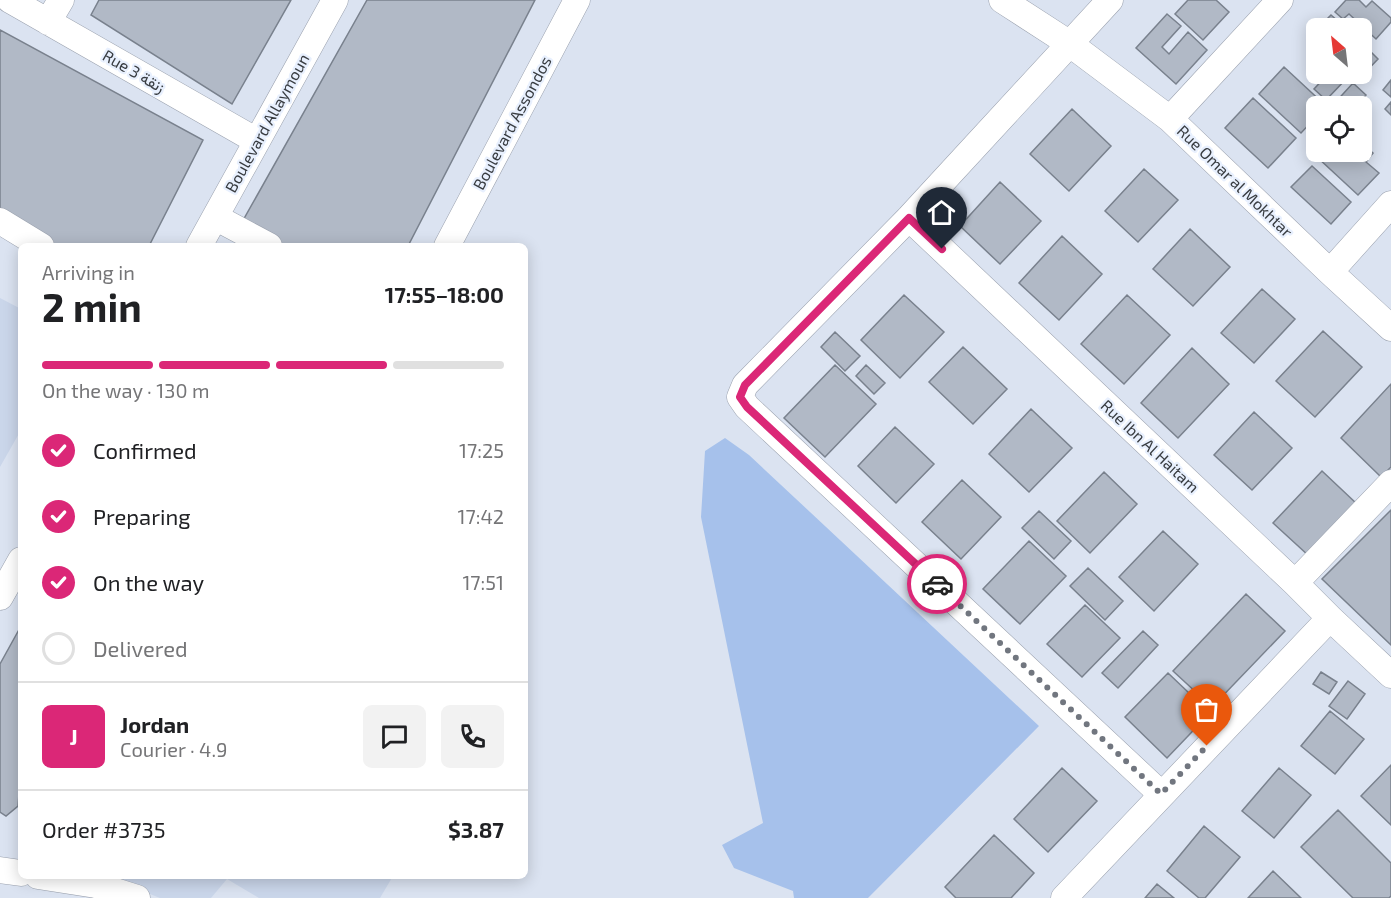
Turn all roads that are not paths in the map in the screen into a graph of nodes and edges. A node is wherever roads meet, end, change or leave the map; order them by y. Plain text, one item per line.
1 (10, 0) edge
2 (61, 0) edge
3 (335, 0) edge
4 (577, 0) edge
5 (1002, 0) edge
6 (1110, 0) edge
7 (1280, 0) edge
8 (48, 22) junction
9 (1070, 44) junction
10 (1170, 119) junction
11 (258, 141) junction
12 (1391, 204) edge
13 (215, 217) junction
14 (909, 218) junction
15 (0, 221) edge
16 (36, 243) edge
17 (201, 243) edge
18 (263, 243) edge
19 (449, 243) edge
20 (1330, 272) junction
21 (1391, 328) edge
22 (1391, 483) edge
23 (18, 565) edge
24 (1295, 583) junction
25 (0, 597) edge
26 (1330, 618) junction
27 (1391, 675) edge
28 (1161, 794) junction
29 (0, 870) edge
30 (18, 873) edge
31 (75, 879) edge
32 (99, 881) edge
33 (137, 898) edge
34 (1064, 898) edge

1 - 8 street, Rue 3 زنقة
2 - 8 street
3 - 11 street, Boulevard Allaymoun
4 - 19 street, Boulevard Assondos
5 - 9 street, Rue Omar al Mokhtar
6 - 9 street
7 - 10 street
8 - 11 street, Rue 3 زنقة
9 - 10 street, Rue Omar al Mokhtar
9 - 14 street
10 - 20 street, Rue Omar al Mokhtar
11 - 13 street, Boulevard Allaymoun
12 - 20 street
13 - 17 street, Boulevard Allaymoun
13 - 18 street
14 - 24 street, Rue Ibn Al Haitam
14 - 28 street
15 - 16 street
20 - 21 street, Rue Omar al Mokhtar
22 - 24 street
23 - 25 street
24 - 26 street, Rue Ibn Al Haitam
26 - 27 street, Rue Ibn Al Haitam
26 - 28 street
28 - 34 street
29 - 30 street
31 - 32 street
32 - 33 street

